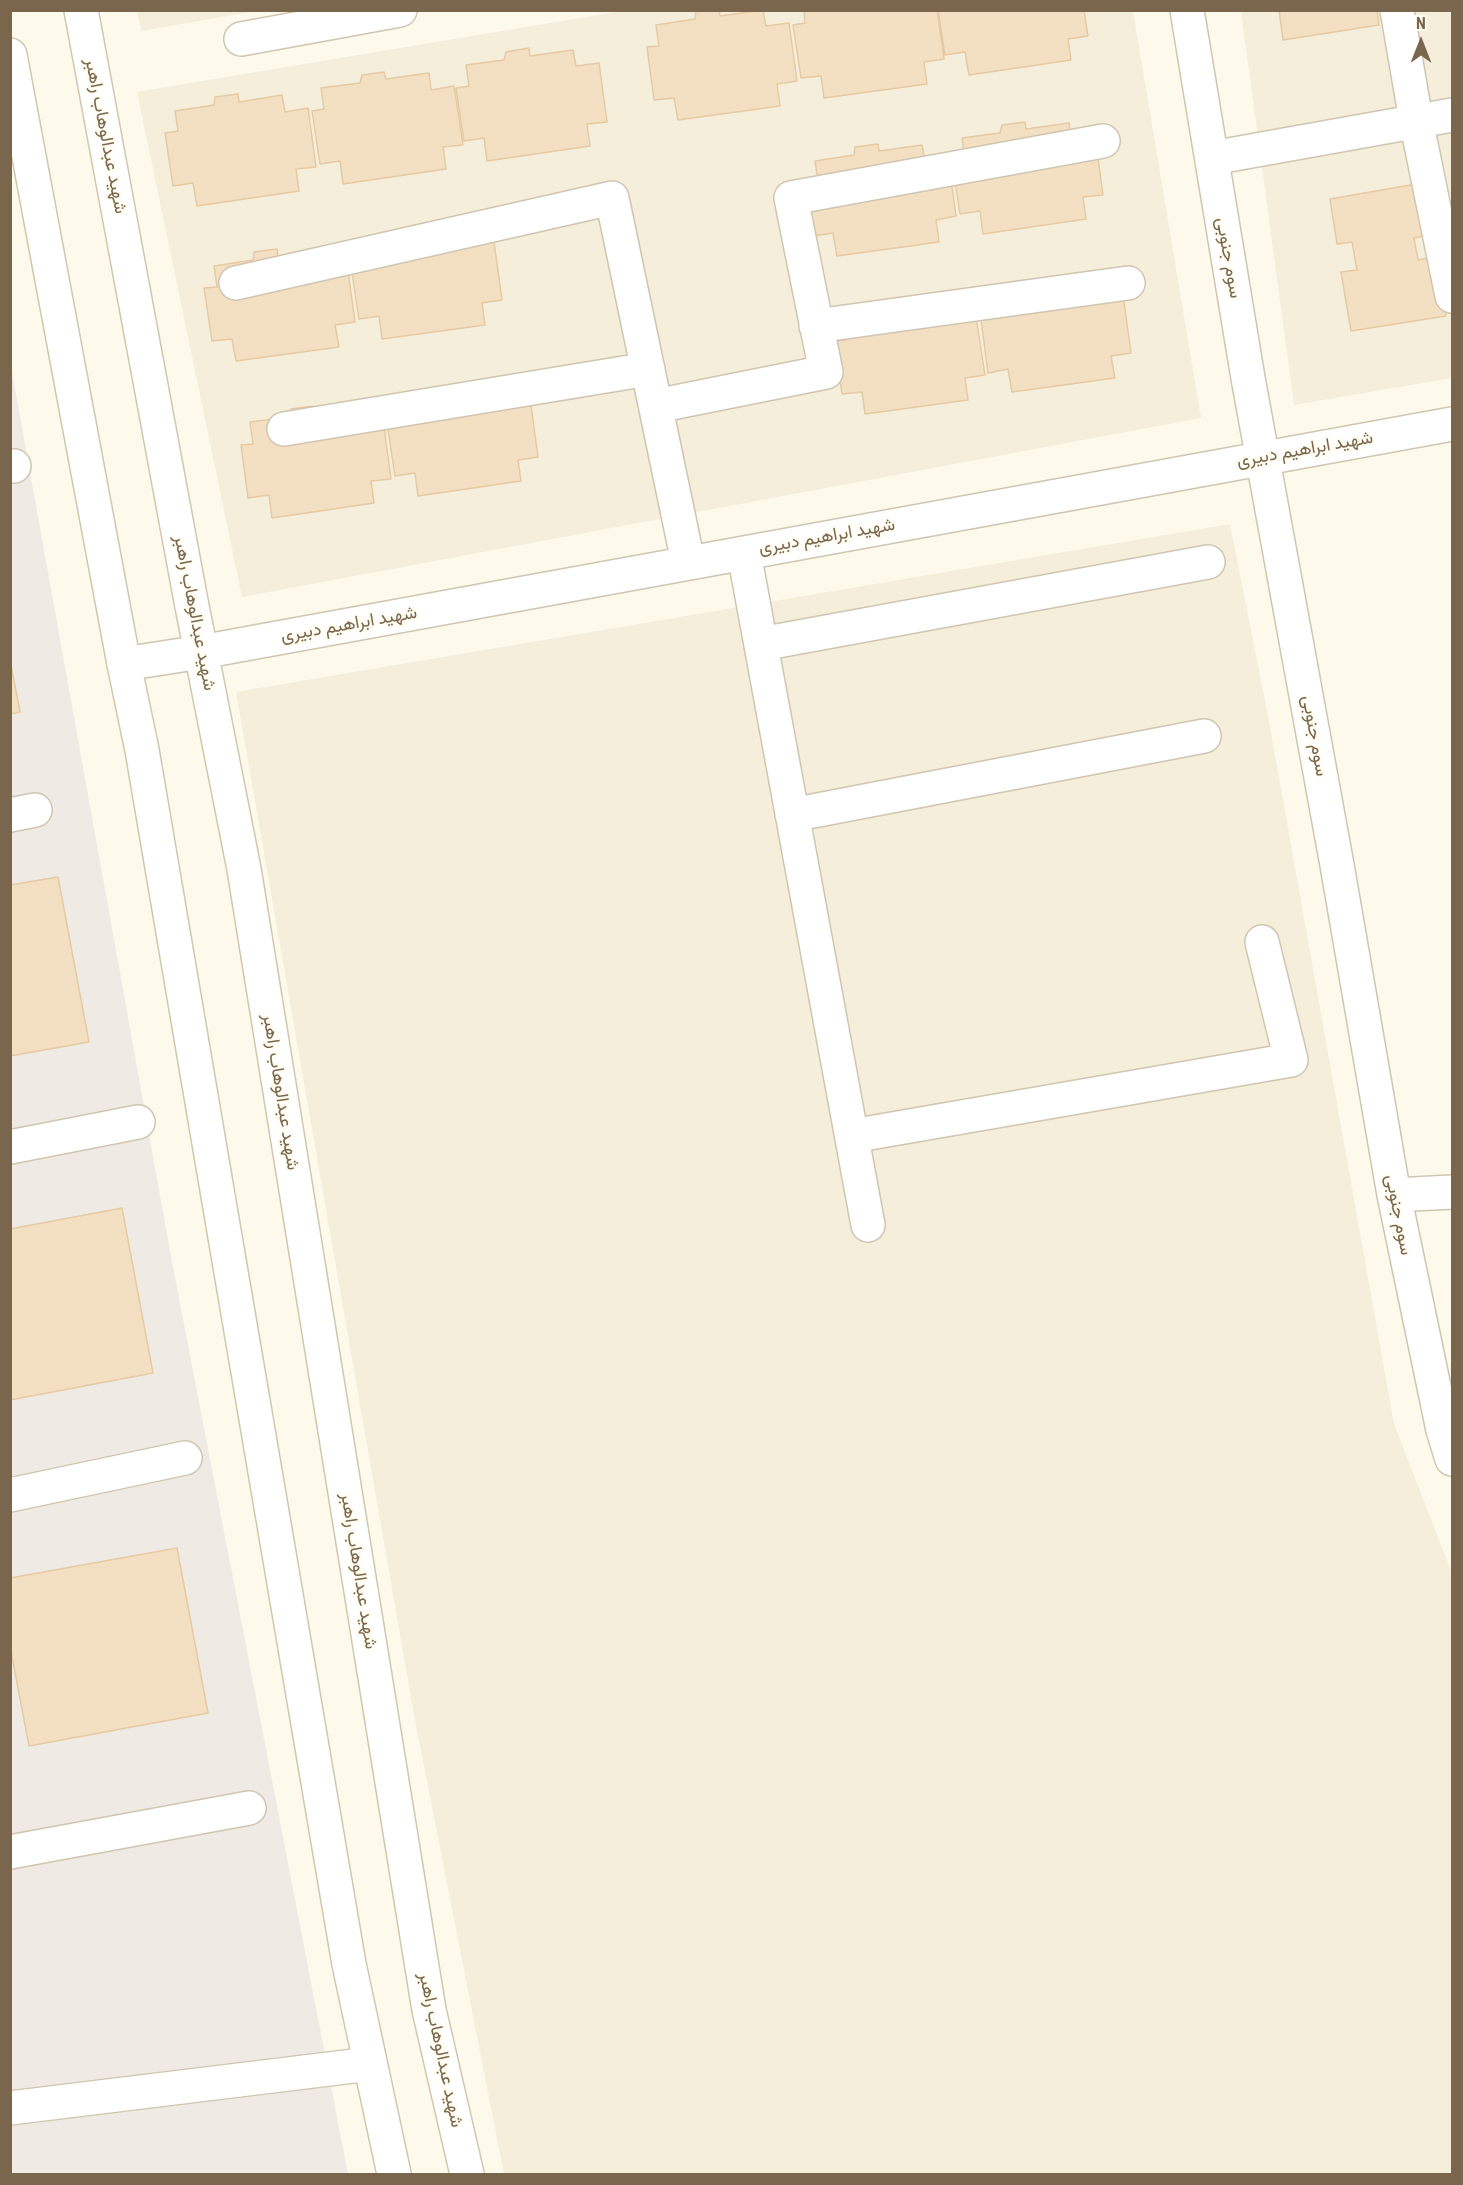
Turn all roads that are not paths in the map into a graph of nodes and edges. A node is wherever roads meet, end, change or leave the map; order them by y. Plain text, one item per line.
1 (81, 10) edge
2 (400, 10) edge
3 (1187, 10) edge
4 (1397, 10) edge
5 (241, 39) dead end
6 (10, 55) edge
7 (1452, 115) edge
8 (1416, 120) junction
9 (1103, 141) dead end
10 (1212, 158) junction
11 (236, 283) dead end
12 (1128, 283) dead end
13 (1452, 296) edge
14 (816, 326) junction
15 (648, 369) junction
16 (656, 406) junction
17 (1452, 424) edge
18 (284, 429) dead end
19 (1263, 457) junction
20 (744, 553) junction
21 (688, 562) junction
22 (1208, 562) dead end
23 (761, 644) junction
24 (201, 652) junction
25 (124, 664) junction
26 (1204, 736) dead end
27 (792, 815) junction
28 (1262, 942) dead end
29 (138, 1122) dead end
30 (852, 1136) junction
31 (10, 1147) edge
32 (1452, 1192) edge
33 (1394, 1195) junction
34 (868, 1225) dead end
35 (185, 1458) dead end
36 (1452, 1459) edge
37 (10, 1495) edge
38 (249, 1808) dead end
39 (10, 1851) edge
40 (370, 2064) junction
41 (10, 2108) edge
42 (394, 2175) edge
43 (467, 2175) edge

1 - 24 street, شهید عبدالوهاب راهبر
2 - 5 street
3 - 10 street, سوم جنوبی
4 - 8 street
6 - 25 street
7 - 8 street
8 - 10 street
8 - 13 street
9 - 14 street
10 - 19 street, سوم جنوبی
11 - 15 street
12 - 14 street
14 - 16 street
15 - 16 street
15 - 18 street
16 - 21 street
17 - 19 street, شهید ابراهیم دبیری
19 - 20 street, شهید ابراهیم دبیری
19 - 33 street, سوم جنوبی
20 - 21 street, شهید ابراهیم دبیری
20 - 23 street
21 - 24 street, شهید ابراهیم دبیری
22 - 23 street
23 - 27 street
24 - 25 street, شهید ابراهیم دبیری
24 - 43 street, شهید عبدالوهاب راهبر
25 - 40 street
26 - 27 street
27 - 30 street
28 - 30 street
29 - 31 street
30 - 34 street
32 - 33 street
33 - 36 street, سوم جنوبی
35 - 37 street
38 - 39 street
40 - 41 street
40 - 42 street

